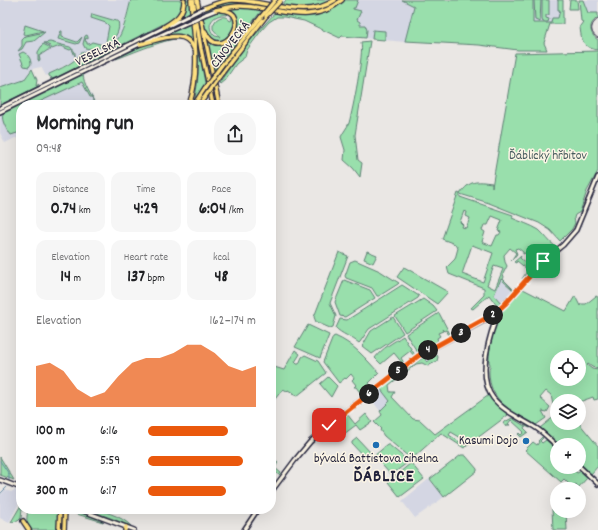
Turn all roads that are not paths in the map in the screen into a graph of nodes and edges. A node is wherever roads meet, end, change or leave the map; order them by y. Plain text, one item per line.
1 (184, 0) edge
2 (192, 0) edge
3 (197, 0) edge
4 (219, 0) edge
5 (275, 0) edge
6 (281, 0) edge
7 (336, 0) edge
8 (342, 0) edge
9 (204, 8) junction
10 (216, 10) junction
11 (199, 21) junction
12 (164, 28) junction
13 (140, 44) junction
14 (196, 64) junction
15 (16, 100) edge
16 (16, 100) edge
17 (25, 100) edge
18 (191, 100) edge
19 (197, 100) edge
20 (203, 100) edge
21 (212, 100) edge
22 (218, 100) edge
23 (16, 104) edge
24 (0, 108) edge
25 (0, 112) edge
26 (598, 177) edge
27 (501, 308) junction
28 (550, 440) edge
29 (586, 473) edge
30 (0, 480) edge
31 (598, 484) edge
32 (276, 485) edge
33 (16, 486) edge
34 (60, 514) edge
35 (65, 514) edge
36 (90, 514) edge
37 (255, 514) edge
38 (23, 521) dead end
39 (125, 528) edge
40 (29, 530) edge
41 (59, 530) edge
42 (64, 530) edge
43 (134, 530) edge
44 (244, 530) edge

1 - 12 highway
2 - 11 highway
2 - 14 highway
3 - 11 highway
4 - 9 highway
5 - 19 highway, CÍNOVECKÁ, bridge
6 - 20 highway, CÍNOVECKÁ, bridge
7 - 9 highway
8 - 10 highway
9 - 12 main road, VESELSKÁ, bridge
10 - 11 highway
10 - 13 main road, VESELSKÁ, bridge
11 - 21 highway
11 - 22 highway
12 - 15 main road, VESELSKÁ
13 - 14 highway
13 - 17 main road, VESELSKÁ
14 - 18 highway
16 - 24 main road, VESELSKÁ
23 - 25 main road, VESELSKÁ
26 - 27 main road
27 - 28 main road
27 - 32 main road
29 - 31 main road
30 - 33 main road
34 - 41 highway
35 - 42 highway
36 - 39 main road
37 - 44 main road
38 - 40 highway
39 - 43 main road

